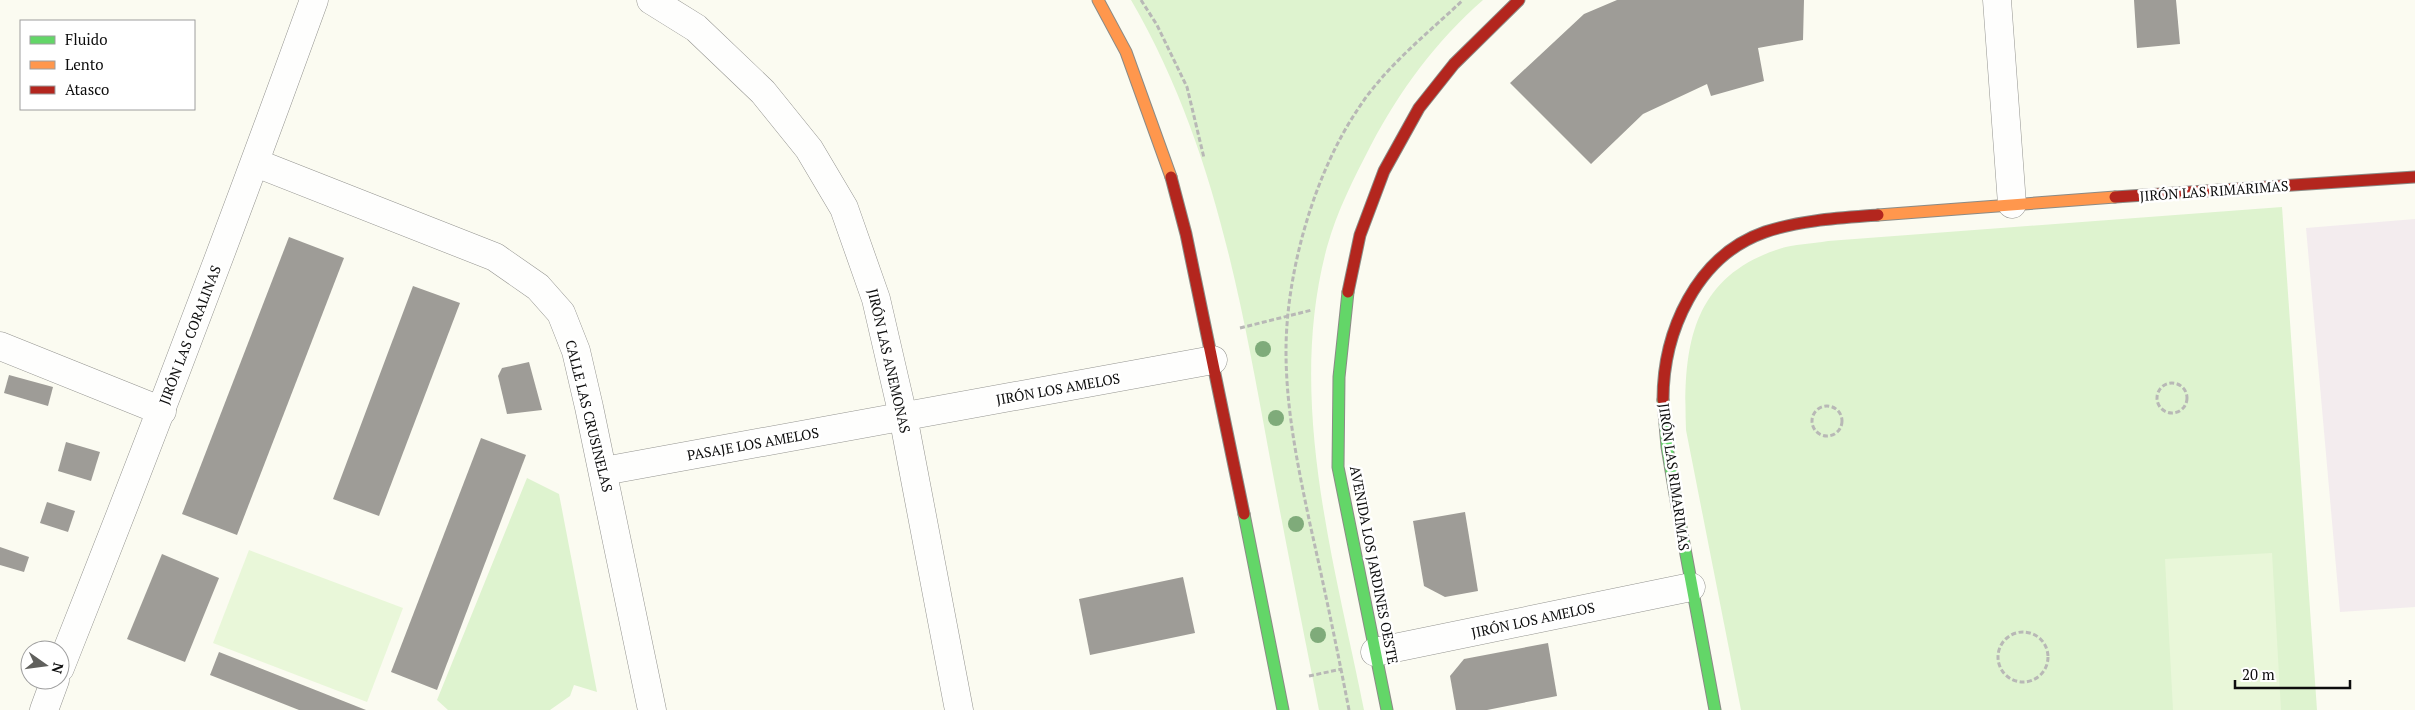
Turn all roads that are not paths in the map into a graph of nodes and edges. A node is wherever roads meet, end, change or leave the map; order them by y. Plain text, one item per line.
1 (314, 0) edge
2 (651, 0) edge
3 (1098, 0) edge
4 (1520, 0) edge
5 (1996, 0) edge
6 (256, 163) junction
7 (2415, 177) edge
8 (2012, 204) junction
9 (0, 346) edge
10 (1211, 348) junction
11 (162, 411) junction
12 (903, 416) junction
13 (604, 471) junction
14 (1691, 587) junction
15 (70, 643) edge
16 (1376, 657) junction
17 (51, 690) edge
18 (44, 710) edge
19 (652, 710) edge
20 (959, 710) edge
21 (1283, 710) edge
22 (1387, 710) edge
23 (1715, 710) edge

1 - 6 street, JIRÓN LAS CORALINAS
2 - 12 street, JIRÓN LAS ANEMONAS
3 - 10 main road
4 - 16 main road, AVENIDA LOS JARDINES OESTE
5 - 8 street
6 - 11 street, JIRÓN LAS CORALINAS
6 - 13 street, CALLE LAS CRUSINELAS
7 - 8 main road, JIRÓN LAS RIMARIMAS
8 - 14 main road, JIRÓN LAS RIMARIMAS
9 - 11 street
10 - 12 street, JIRÓN LOS AMELOS
10 - 21 main road
11 - 15 street, JIRÓN LAS CORALINAS
12 - 13 street, PASAJE LOS AMELOS
12 - 20 street, JIRÓN LAS ANEMONAS
13 - 19 street, CALLE LAS CRUSINELAS
14 - 16 street, JIRÓN LOS AMELOS
14 - 23 main road, JIRÓN LAS RIMARIMAS
16 - 22 main road, AVENIDA LOS JARDINES OESTE
17 - 18 street

